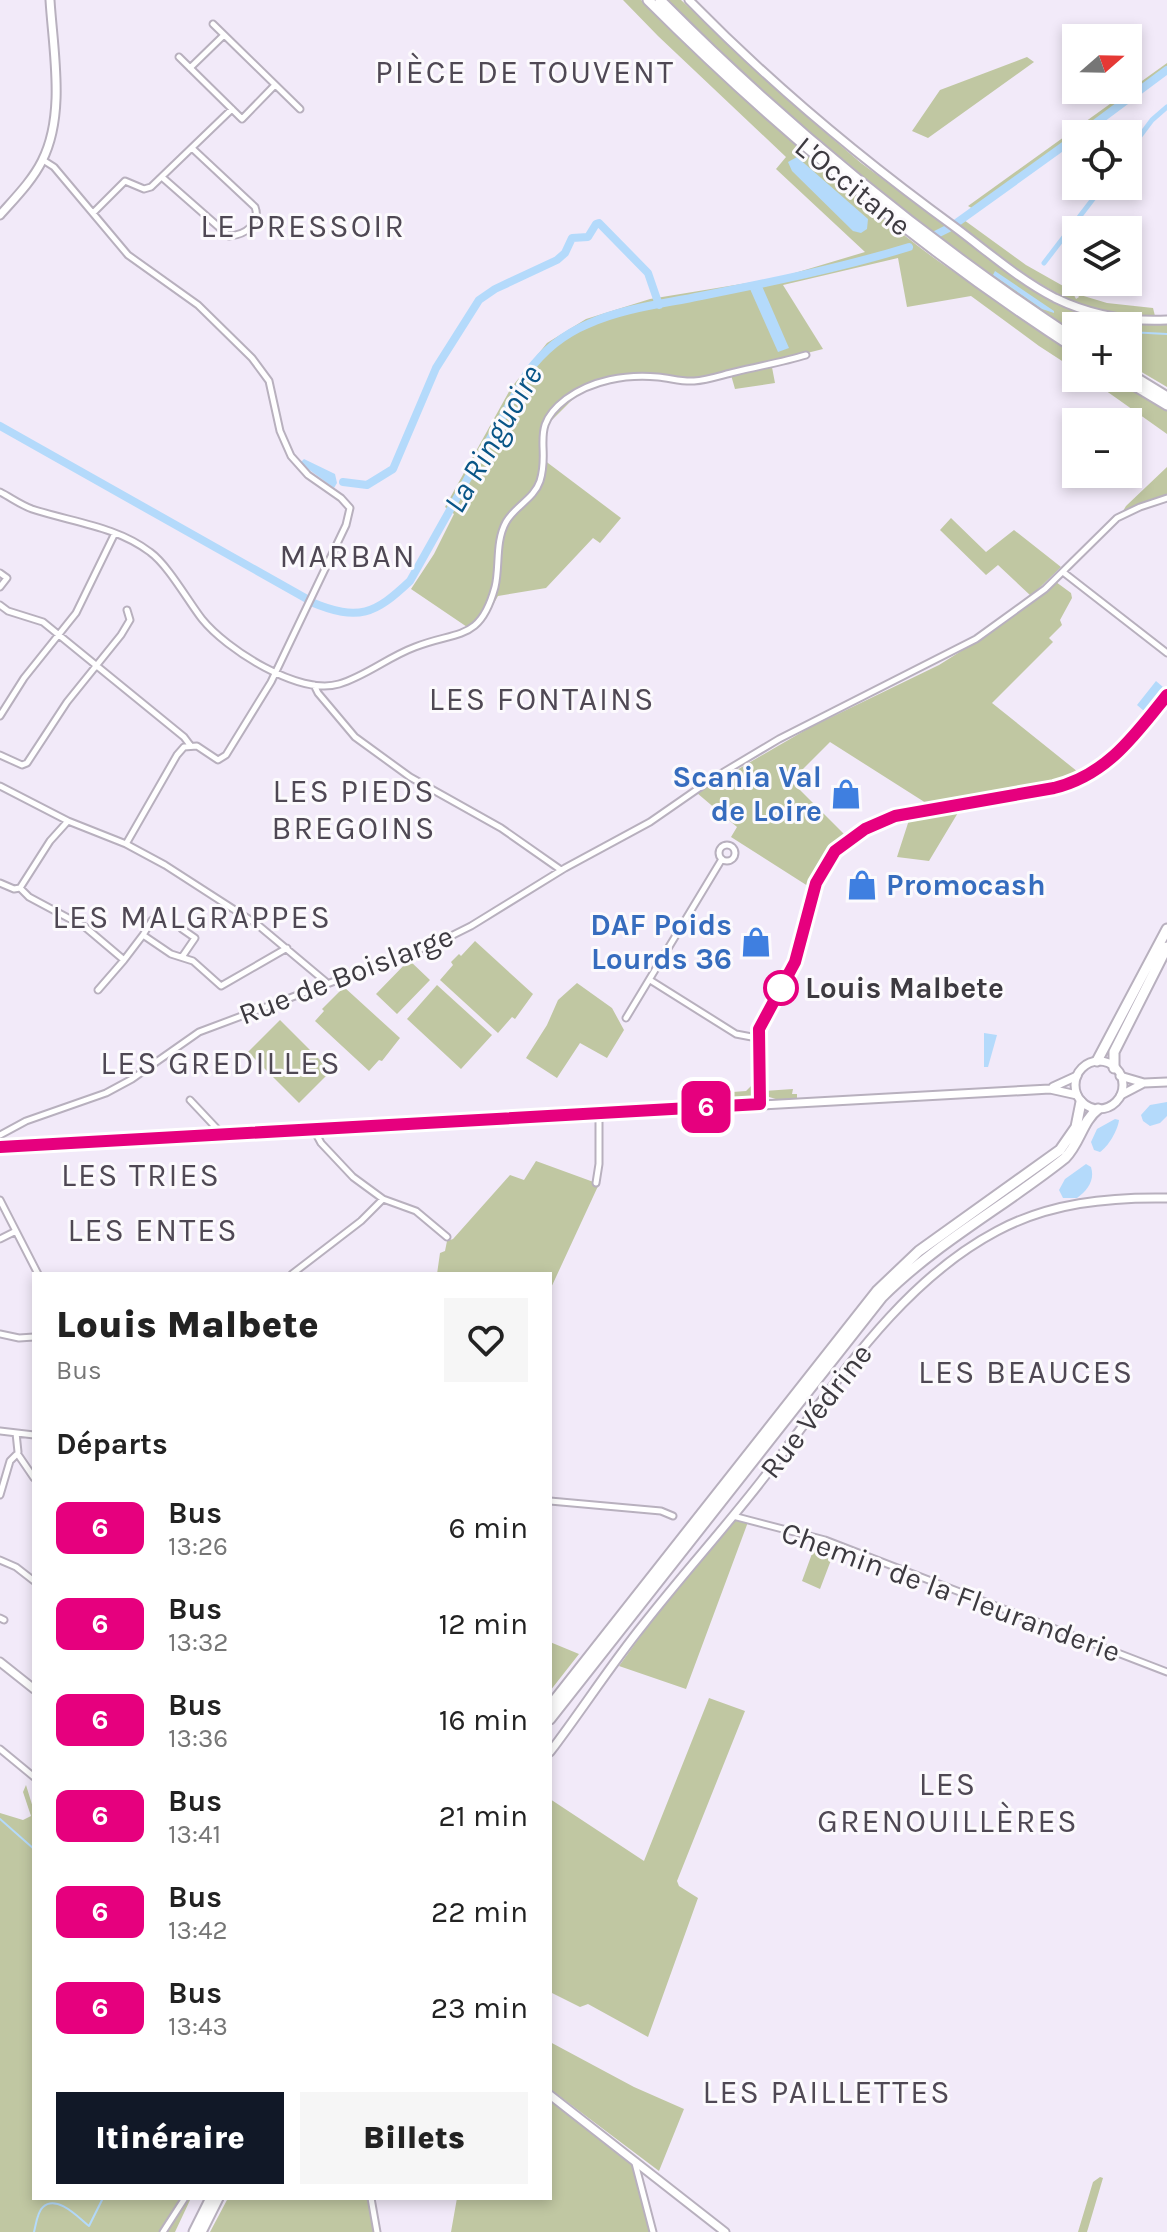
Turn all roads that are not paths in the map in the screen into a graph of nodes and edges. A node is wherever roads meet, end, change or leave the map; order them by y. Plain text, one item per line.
1 (50, 0) edge
2 (648, 0) edge
3 (660, 0) edge
4 (689, 0) edge
5 (213, 24) dead end
6 (224, 35) junction
7 (179, 57) dead end
8 (190, 68) junction
9 (275, 85) junction
10 (232, 109) junction
11 (300, 109) dead end
12 (193, 149) junction
13 (43, 160) junction
14 (163, 178) junction
15 (93, 213) junction
16 (0, 215) edge
17 (1167, 320) edge
18 (1062, 330) edge
19 (1062, 339) edge
20 (806, 355) dead end
21 (1142, 382) edge
22 (1142, 390) edge
23 (1167, 397) edge
24 (1167, 405) edge
25 (0, 492) edge
26 (1167, 498) edge
27 (115, 533) junction
28 (1063, 572) junction
29 (0, 573) edge
30 (0, 587) edge
31 (0, 605) edge
32 (127, 610) dead end
33 (59, 635) junction
34 (1167, 653) edge
35 (97, 665) junction
36 (276, 672) junction
37 (314, 685) junction
38 (1167, 695) edge
39 (0, 716) edge
40 (190, 745) junction
41 (0, 755) edge
42 (0, 786) edge
43 (68, 821) junction
44 (126, 844) junction
45 (722, 859) dead end
46 (561, 870) junction
47 (0, 883) edge
48 (20, 888) junction
49 (152, 920) dead end
50 (182, 929) dead end
51 (1167, 929) edge
52 (143, 935) junction
53 (1167, 947) edge
54 (287, 948) junction
55 (182, 957) junction
56 (124, 960) junction
57 (650, 980) junction
58 (326, 982) junction
59 (98, 990) dead end
60 (626, 1018) dead end
61 (757, 1038) junction
62 (1097, 1061) junction
63 (1117, 1072) junction
64 (1077, 1076) junction
65 (1167, 1082) edge
66 (1144, 1083) junction
67 (1050, 1089) junction
68 (1121, 1095) junction
69 (1079, 1098) junction
70 (190, 1100) dead end
71 (760, 1104) junction
72 (1098, 1109) junction
73 (599, 1114) junction
74 (314, 1130) junction
75 (0, 1135) edge
76 (223, 1135) junction
77 (0, 1147) edge
78 (596, 1183) dead end
79 (1167, 1198) edge
80 (383, 1199) junction
81 (0, 1200) edge
82 (16, 1231) junction
83 (447, 1237) dead end
84 (0, 1239) edge
85 (37, 1272) edge
86 (295, 1272) edge
87 (0, 1334) edge
88 (32, 1337) edge
89 (0, 1431) edge
90 (16, 1433) junction
91 (32, 1435) edge
92 (18, 1454) junction
93 (32, 1475) edge
94 (0, 1495) edge
95 (552, 1501) edge
96 (673, 1516) dead end
97 (733, 1516) junction
98 (0, 1560) edge
99 (32, 1579) edge
100 (0, 1662) edge
101 (1167, 1672) edge
102 (32, 1687) edge
103 (552, 1703) edge
104 (552, 1716) edge
105 (0, 1749) edge
106 (552, 1749) edge
107 (32, 1775) edge
108 (552, 2097) edge
109 (635, 2161) junction
110 (184, 2200) edge
111 (210, 2200) edge
112 (217, 2200) edge
113 (371, 2200) edge
114 (163, 2232) edge
115 (194, 2232) edge
116 (201, 2232) edge
117 (377, 2232) edge
118 (653, 2232) edge
119 (725, 2232) edge

1 - 13 main road
2 - 19 highway, L'Occitane
3 - 18 highway, L'Occitane
4 - 17 main road
5 - 6 street
6 - 8 street
6 - 9 street
7 - 8 street
8 - 10 street
9 - 10 street
9 - 11 street
10 - 12 street
12 - 14 street
12 - 14 street
13 - 15 street
13 - 16 main road
14 - 15 street
15 - 36 street
20 - 37 street
21 - 23 highway
22 - 24 highway
25 - 27 street
26 - 28 street, Rue de Boislarge
27 - 33 street
27 - 36 street
28 - 34 street
28 - 46 street, Rue de Boislarge
29 - 30 street
31 - 33 street
32 - 35 street
33 - 35 street
33 - 39 street
35 - 40 street
35 - 41 street
36 - 37 street
36 - 40 street
37 - 46 street
38 - 61 street
40 - 44 street
42 - 43 street
43 - 44 street
43 - 48 street
44 - 54 street
45 - 57 street
46 - 58 street, Rue de Boislarge
47 - 48 street
48 - 56 street
49 - 52 street
50 - 55 street
51 - 62 highway
52 - 55 street
52 - 56 street
53 - 63 highway
54 - 55 street
54 - 58 street
56 - 59 street
57 - 60 street
57 - 61 street
58 - 75 street, Rue de Boislarge
61 - 71 street
62 - 63 main road
62 - 64 main road
63 - 66 main road
63 - 68 main road
64 - 67 main road
64 - 69 main road
65 - 66 main road
66 - 68 main road
67 - 69 main road
67 - 71 main road
68 - 72 main road
69 - 72 main road
69 - 103 highway
70 - 76 street
71 - 73 main road
72 - 104 highway
73 - 74 main road
73 - 78 street
74 - 76 main road
74 - 80 street
76 - 77 main road
79 - 97 main road, Rue Védrine
80 - 83 street
80 - 86 street
81 - 82 street
82 - 84 street
82 - 85 street
87 - 88 street
89 - 90 street
90 - 91 street
90 - 92 street
92 - 93 street
92 - 94 street
95 - 96 street
97 - 101 street, Chemin de la Fleuranderie
97 - 106 main road, Rue Védrine
98 - 99 street
100 - 102 main road
105 - 107 street
108 - 109 main road
109 - 118 street
109 - 119 main road
110 - 114 street
111 - 115 highway
112 - 116 highway
113 - 117 street

